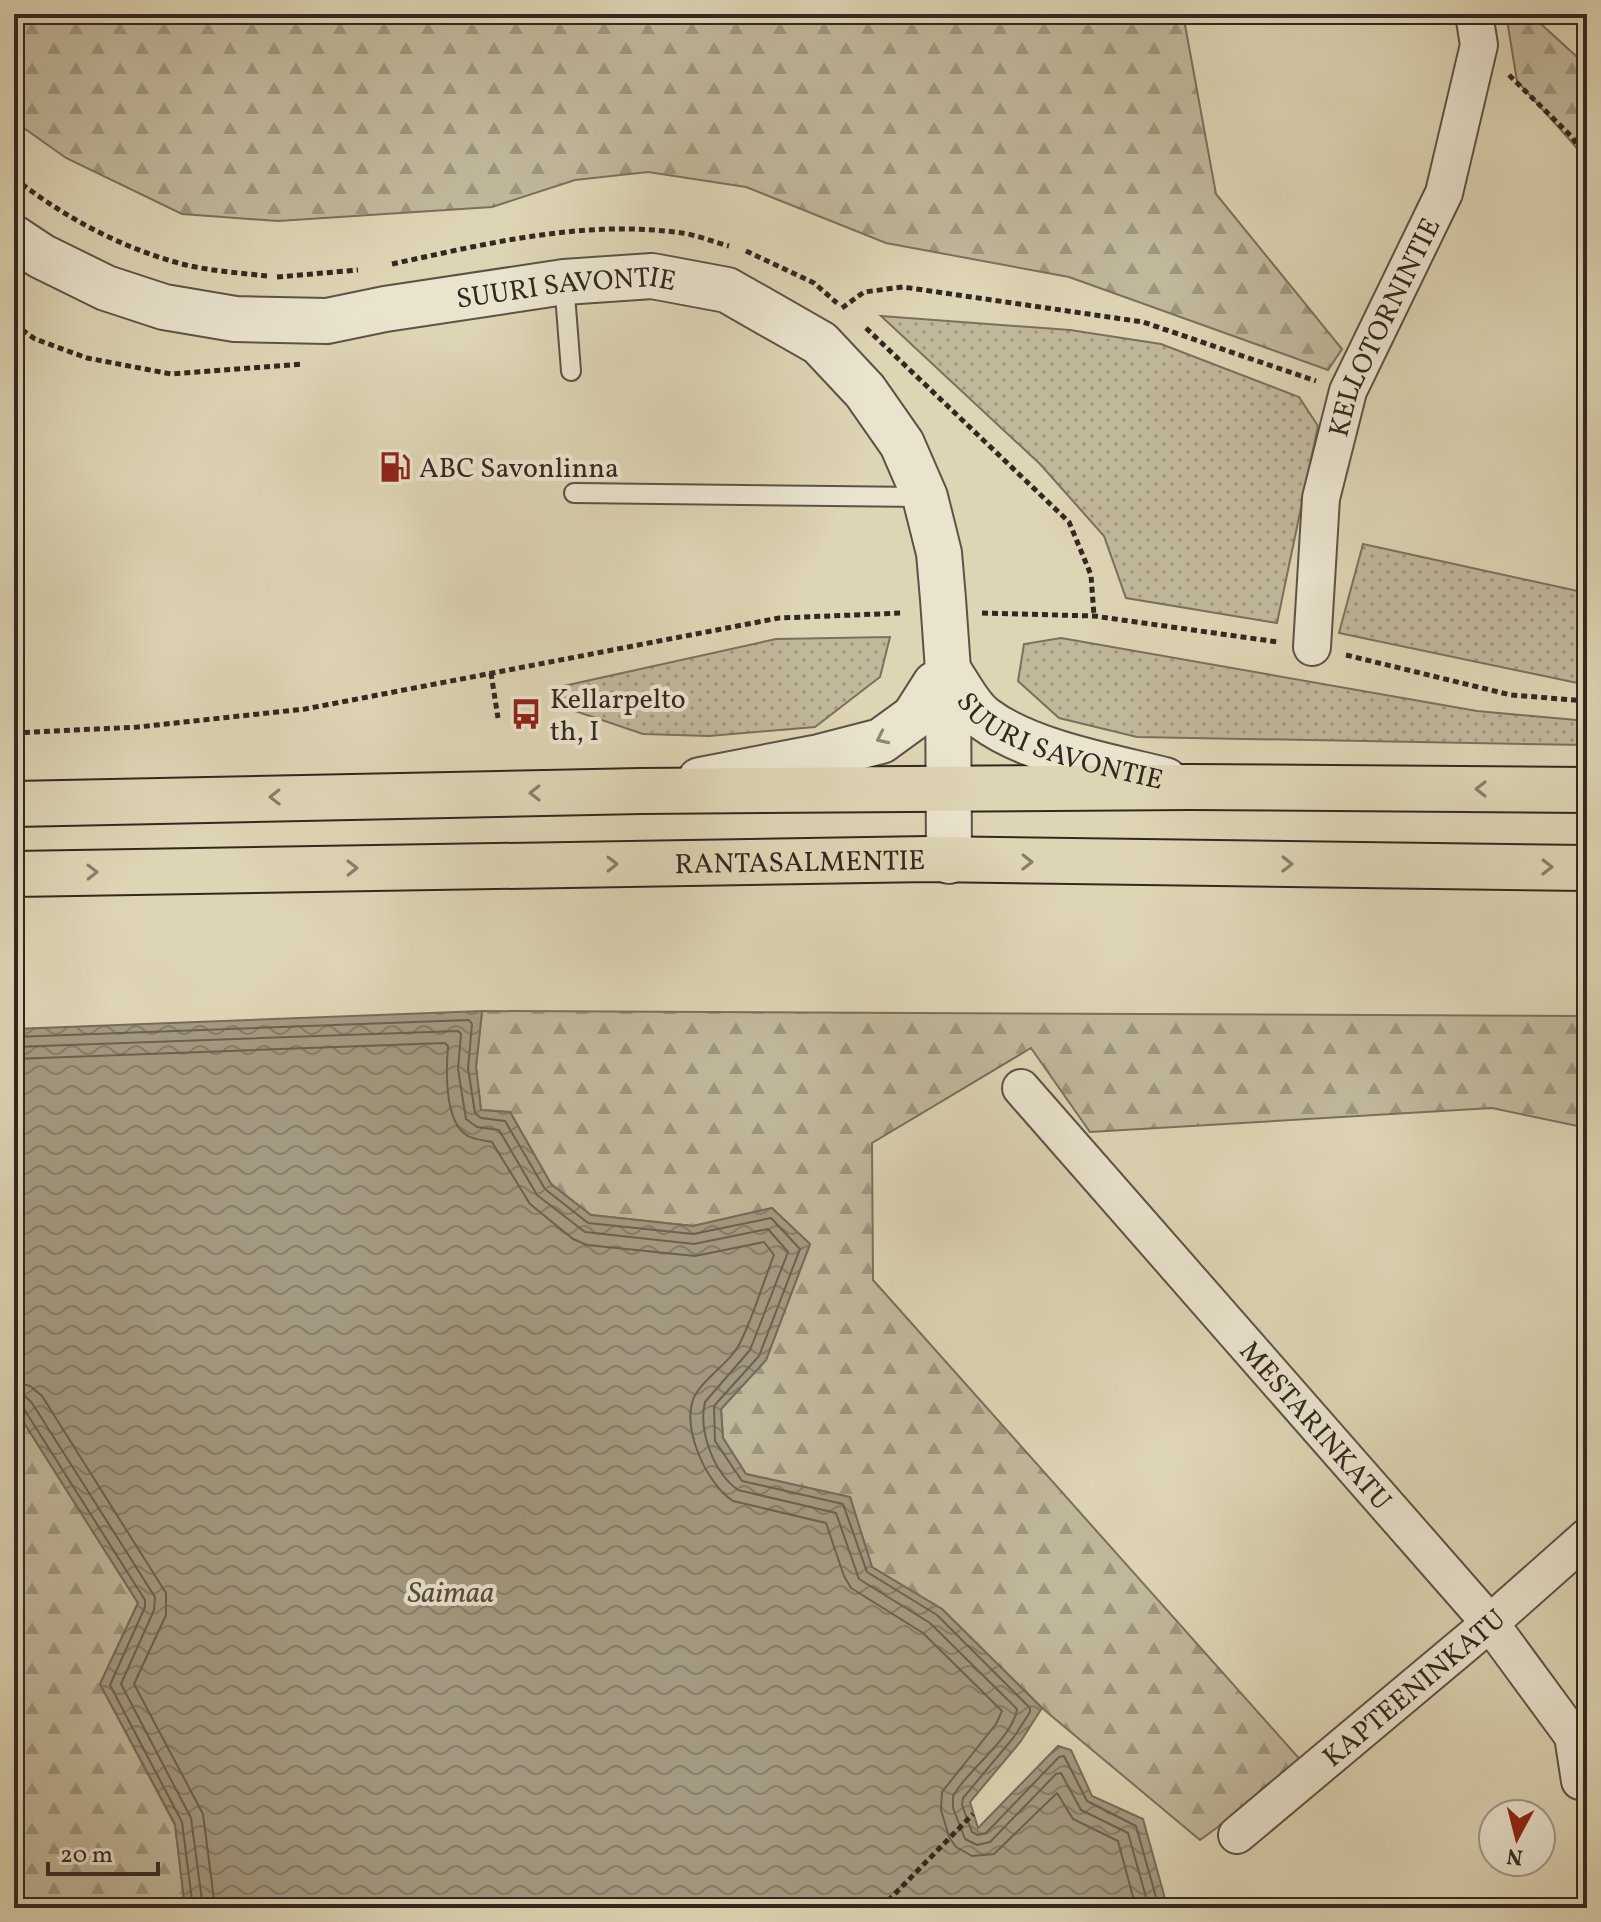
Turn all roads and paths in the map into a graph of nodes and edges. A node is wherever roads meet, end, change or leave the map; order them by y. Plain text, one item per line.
1 (1476, 29) edge
2 (1587, 164) edge
3 (14, 238) edge
4 (564, 282) junction
5 (842, 308) dead end
6 (571, 371) dead end
7 (1348, 391) junction
8 (574, 493) dead end
9 (925, 497) junction
10 (928, 611) junction
11 (1312, 647) dead end
12 (491, 673) junction
13 (941, 677) junction
14 (498, 718) dead end
15 (14, 733) edge
16 (1190, 787) junction
17 (937, 790) junction
18 (1587, 790) edge
19 (641, 791) junction
20 (14, 804) edge
21 (939, 860) junction
22 (1587, 868) edge
23 (14, 874) edge
24 (1021, 1088) dead end
25 (1587, 1537) edge
26 (1490, 1623) junction
27 (1580, 1781) dead end
28 (973, 1814) dead end
29 (1237, 1835) dead end
30 (881, 1908) edge

1 - 2 path
1 - 7 street, KELLOTORNINTIE
3 - 4 street, SUURI SAVONTIE
4 - 6 lane
4 - 9 street, SUURI SAVONTIE
5 - 7 path
7 - 11 street, KELLOTORNINTIE
8 - 9 lane
9 - 10 street, SUURI SAVONTIE
10 - 12 path
10 - 13 street, SUURI SAVONTIE
12 - 14 path
12 - 15 path
13 - 16 street, SUURI SAVONTIE
13 - 17 street, SUURI SAVONTIE
13 -> 19 street, SUURI SAVONTIE
16 - 17 highway
18 -> 16 highway
17 - 19 highway
17 - 21 street, SUURI SAVONTIE
19 -> 20 highway
21 -> 22 highway, RANTASALMENTIE
23 -> 21 highway, RANTASALMENTIE
24 - 26 street, MESTARINKATU
25 - 26 street, KAPTEENINKATU
26 - 27 street, MESTARINKATU
26 - 29 street, KAPTEENINKATU
28 - 30 path

